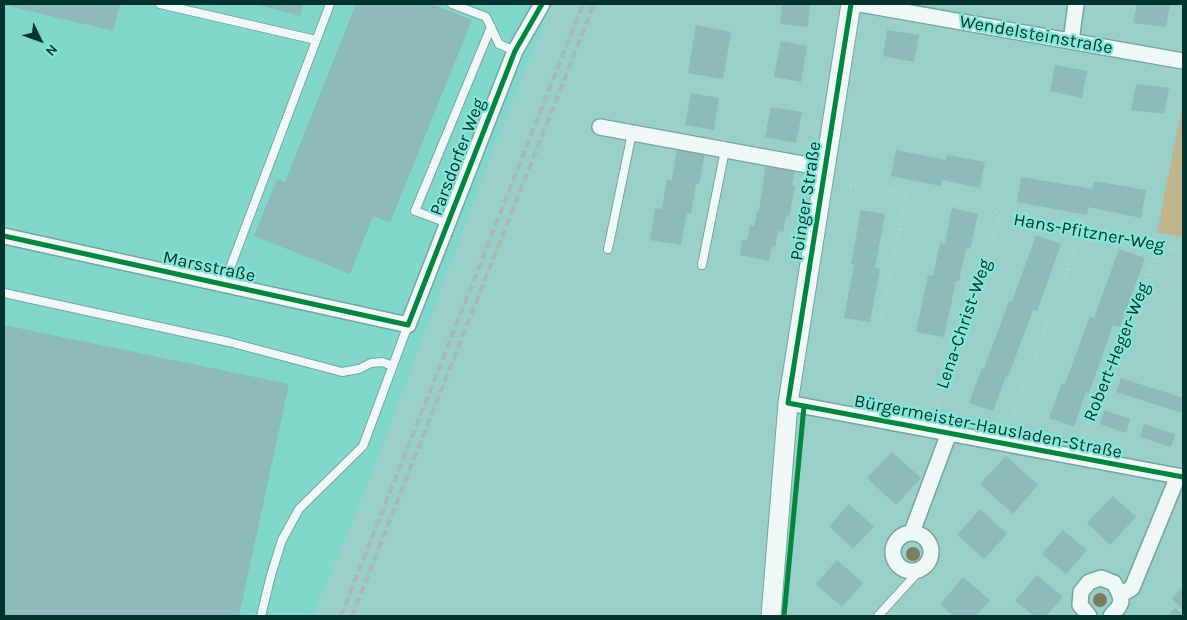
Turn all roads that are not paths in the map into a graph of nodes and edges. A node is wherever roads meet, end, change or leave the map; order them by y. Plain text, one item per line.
1 (160, 4) edge
2 (330, 4) edge
3 (452, 4) edge
4 (542, 4) edge
5 (851, 4) edge
6 (860, 4) edge
7 (1076, 4) edge
8 (491, 27) junction
9 (316, 40) junction
10 (1071, 41) junction
11 (514, 51) junction
12 (1183, 60) edge
13 (600, 127) dead end
14 (632, 133) junction
15 (725, 150) junction
16 (823, 175) junction
17 (448, 223) junction
18 (4, 236) edge
19 (608, 249) dead end
20 (702, 264) dead end
21 (224, 284) junction
22 (4, 293) edge
23 (408, 325) junction
24 (392, 366) junction
25 (788, 403) junction
26 (949, 433) junction
27 (1181, 477) edge
28 (912, 532) junction
29 (919, 571) junction
30 (1120, 595) junction
31 (262, 616) edge
32 (771, 616) edge
33 (878, 616) edge
34 (1089, 616) edge
35 (1111, 616) edge

1 - 9 lane
2 - 9 lane
3 - 8 lane
4 - 11 street, Parsdorfer Weg
5 - 16 street, Poinger Straße
6 - 10 street, Wendelsteinstraße
7 - 10 street
8 - 11 lane
8 - 17 lane
9 - 21 lane
10 - 12 street, Wendelsteinstraße
11 - 17 street, Parsdorfer Weg
13 - 14 street, Poinger Straße
14 - 15 street, Poinger Straße
14 - 19 lane
15 - 16 street, Poinger Straße
15 - 20 lane
16 - 25 street, Poinger Straße
17 - 23 street, Parsdorfer Weg
18 - 21 street, Marsstraße
21 - 23 street, Marsstraße
22 - 24 lane
23 - 24 lane
24 - 31 lane
25 - 26 street, Bürgermeister-Hausladen-Straße
25 - 32 street, Poinger Straße
26 - 27 street, Bürgermeister-Hausladen-Straße
26 - 28 street
27 - 30 street
28 - 29 street
28 - 29 street
29 - 33 lane
30 - 34 street
30 - 35 street

